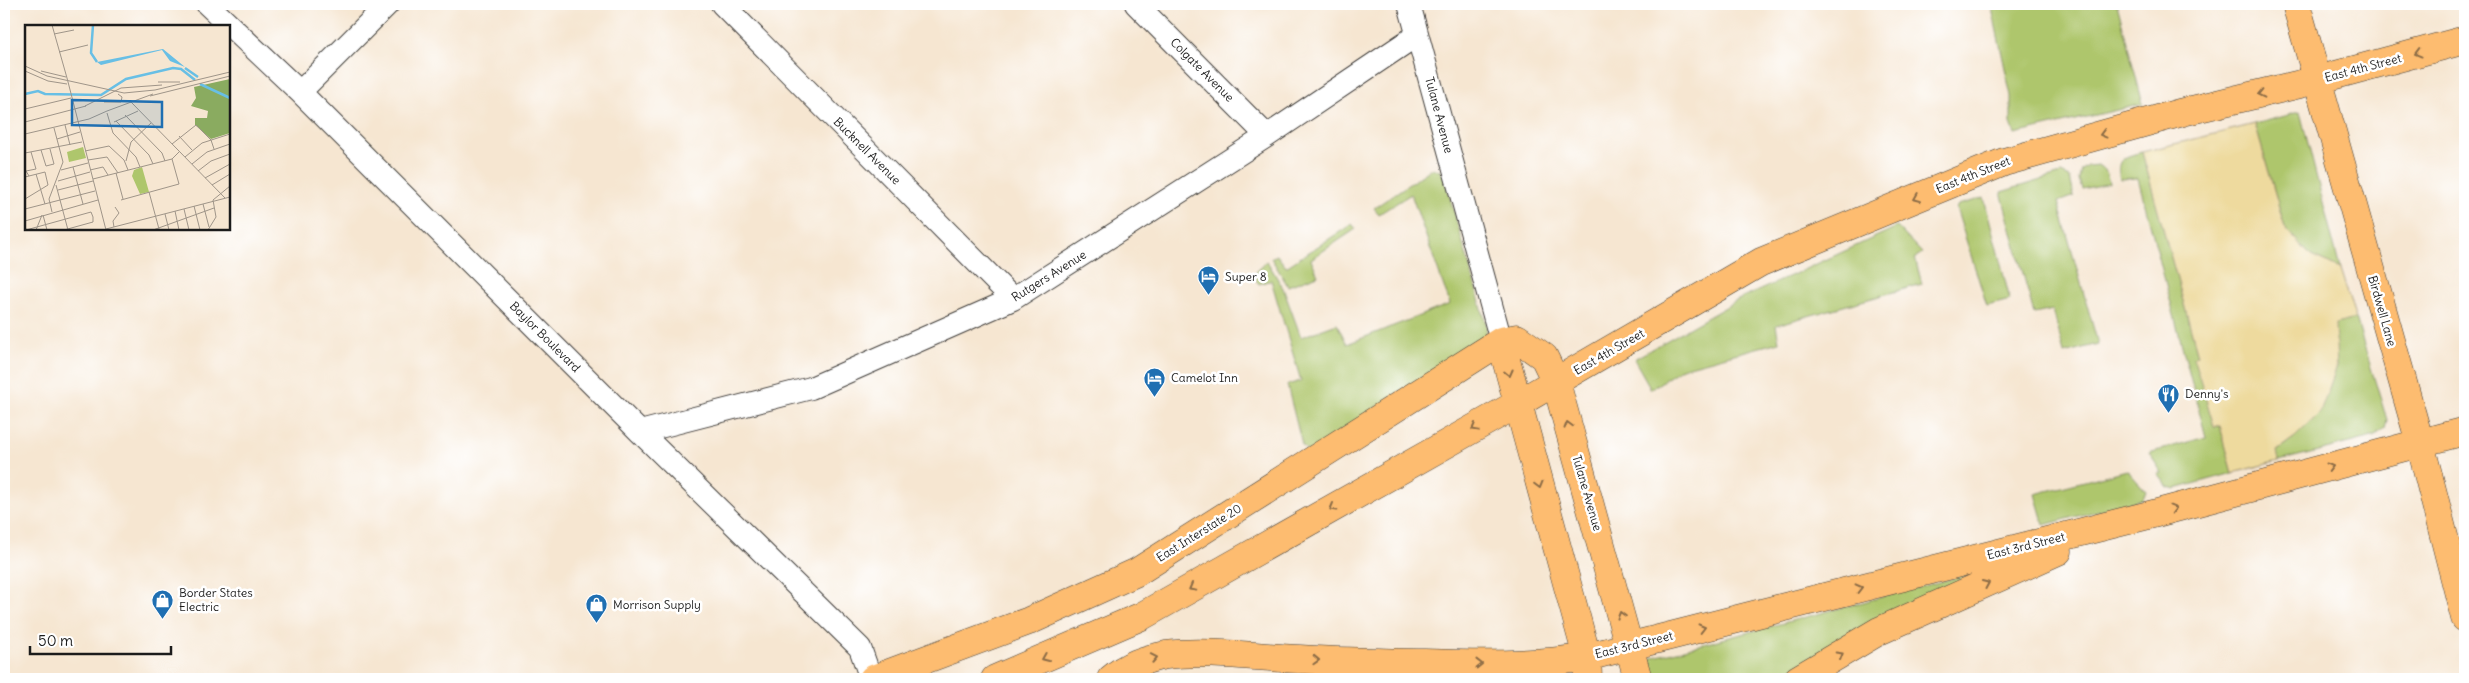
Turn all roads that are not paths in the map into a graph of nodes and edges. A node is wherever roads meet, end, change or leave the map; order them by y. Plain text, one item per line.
1 (207, 4) edge
2 (388, 4) edge
3 (722, 4) edge
4 (1136, 4) edge
5 (1409, 4) edge
6 (2296, 4) edge
7 (229, 25) edge
8 (230, 26) edge
9 (1417, 35) junction
10 (2465, 40) edge
11 (2318, 80) junction
12 (300, 92) junction
13 (1267, 136) junction
14 (1013, 299) junction
15 (1501, 341) junction
16 (1556, 382) junction
17 (1517, 404) junction
18 (2465, 431) edge
19 (640, 432) junction
20 (2420, 443) junction
21 (2126, 521) junction
22 (2465, 618) edge
23 (1630, 646) junction
24 (1587, 668) edge
25 (872, 679) edge
26 (995, 679) edge
27 (1111, 679) edge
28 (1638, 679) edge
29 (1798, 679) edge

1 - 7 street, Baylor Boulevard
2 - 12 street
3 - 14 street, Bucknell Avenue
4 - 13 street, Colgate Avenue
5 - 9 street, Tulane Avenue
6 - 11 main road, Birdwell Lane
8 - 12 street, Baylor Boulevard
9 - 13 street, Rutgers Avenue
9 - 15 street, Tulane Avenue
10 -> 11 main road, East 4th Street
11 -> 16 main road, East 4th Street
11 - 20 main road, Birdwell Lane
12 - 19 street, Baylor Boulevard
13 - 14 street, Rutgers Avenue
14 - 19 street, Rutgers Avenue
15 - 16 main road, Tulane Avenue
15 -> 17 main road, Tulane Avenue
15 - 25 main road, East Interstate 20
16 - 17 main road, East 4th Street
23 -> 16 main road, Tulane Avenue
17 -> 24 main road, Tulane Avenue
17 -> 26 main road, East 4th Street
18 - 20 main road, East 3rd Street
19 - 25 street, Baylor Boulevard
21 -> 20 main road, East 3rd Street
20 - 22 main road, Birdwell Lane
23 -> 21 main road, East 3rd Street
29 -> 21 main road
23 - 24 main road, East 3rd Street
23 - 28 main road, Tulane Avenue
27 -> 24 main road, East 3rd Street

